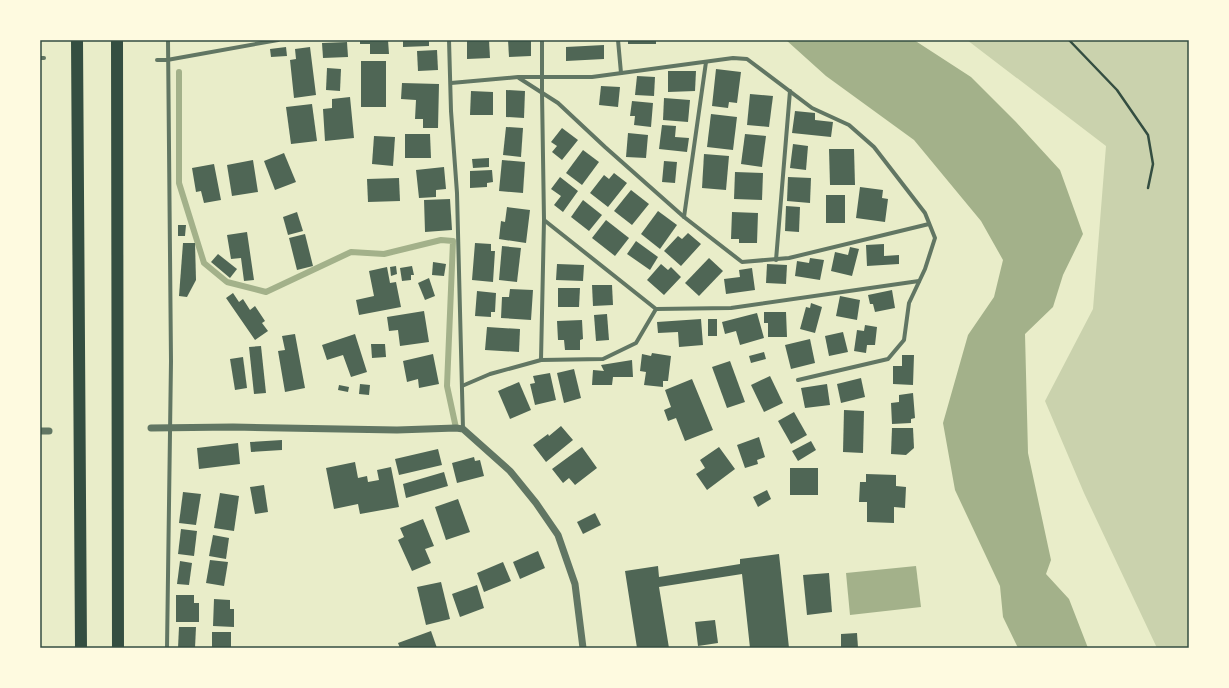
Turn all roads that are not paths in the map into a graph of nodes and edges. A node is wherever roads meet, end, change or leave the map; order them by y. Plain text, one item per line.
1 (76, 40) edge
2 (117, 40) edge
3 (168, 40) edge
4 (278, 40) edge
5 (449, 40) edge
6 (542, 40) edge
7 (618, 40) edge
8 (157, 60) dead end
9 (167, 60) junction
10 (706, 62) junction
11 (621, 73) junction
12 (518, 77) junction
13 (542, 77) junction
14 (451, 83) junction
15 (790, 91) junction
16 (542, 93) junction
17 (684, 217) junction
18 (544, 220) junction
19 (929, 224) junction
20 (776, 260) junction
21 (919, 281) junction
22 (656, 309) junction
23 (542, 360) junction
24 (798, 380) dead end
25 (462, 386) junction
26 (151, 428) dead end
27 (169, 428) junction
28 (463, 429) junction
29 (40, 431) edge
30 (49, 431) dead end
31 (81, 648) edge
32 (118, 648) edge
33 (167, 648) edge
34 (583, 648) edge

1 - 31 highway
2 - 32 highway
3 - 9 street
4 - 9 street
5 - 14 street
6 - 13 street
7 - 11 street
8 - 9 street
9 - 27 street
10 - 11 street
10 - 15 street
10 - 17 street
11 - 13 street
12 - 13 street
12 - 14 street
12 - 16 street
13 - 16 street
14 - 25 street
15 - 19 street
15 - 20 street
16 - 17 street
16 - 18 street
17 - 20 street
18 - 22 street
18 - 23 street
19 - 20 street
19 - 21 street
21 - 22 street
21 - 24 street
22 - 23 street
23 - 25 street
25 - 28 street
26 - 27 street
27 - 28 street
27 - 33 street
28 - 34 street
29 - 30 street

